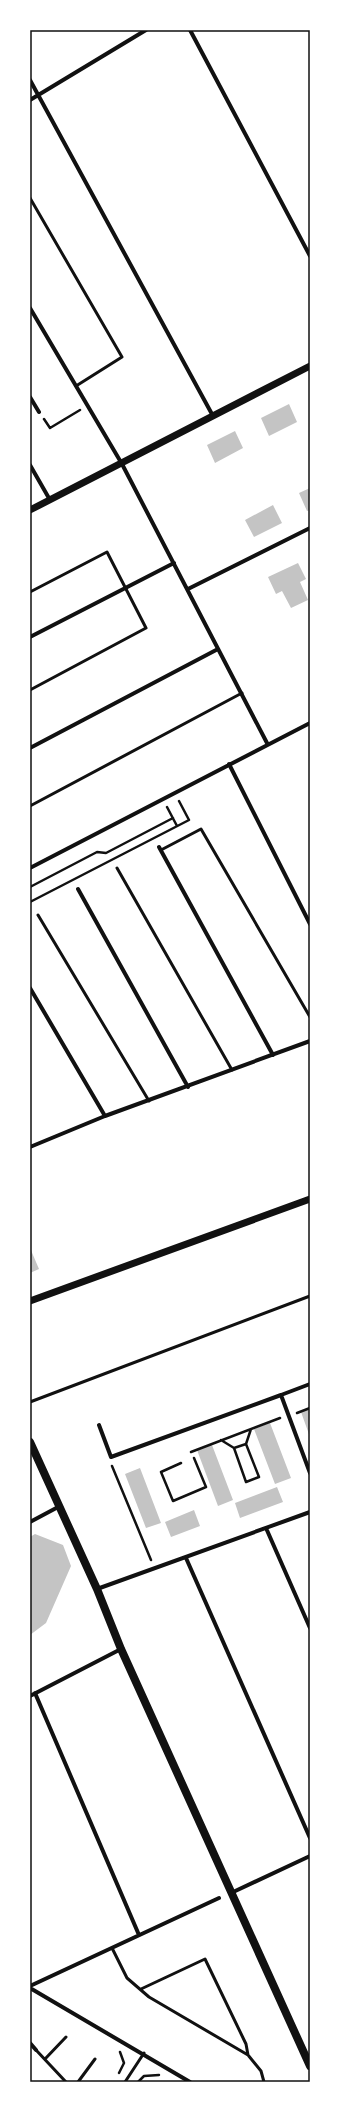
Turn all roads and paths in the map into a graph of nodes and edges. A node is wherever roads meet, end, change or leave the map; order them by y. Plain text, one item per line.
1 (146, 30) edge
2 (190, 30) edge
3 (30, 80) edge
4 (38, 96) junction
5 (30, 100) edge
6 (30, 198) edge
7 (310, 256) edge
8 (30, 308) edge
9 (310, 366) edge
10 (76, 386) junction
11 (30, 397) edge
12 (88, 405) junction
13 (39, 412) joint
14 (214, 416) junction
15 (122, 464) junction
16 (30, 465) edge
17 (50, 500) junction
18 (30, 510) edge
19 (310, 528) edge
20 (174, 563) junction
21 (126, 588) junction
22 (188, 590) junction
23 (30, 592) edge
24 (30, 637) edge
25 (218, 649) junction
26 (30, 690) edge
27 (242, 693) junction
28 (310, 723) edge
29 (267, 743) junction
30 (30, 748) edge
31 (230, 764) junction
32 (178, 799) dead end
33 (30, 806) edge
34 (166, 806) dead end
35 (173, 818) junction
36 (177, 826) junction
37 (160, 848) joint
38 (30, 868) edge
39 (117, 868) dead end
40 (30, 887) edge
41 (78, 889) dead end
42 (30, 902) edge
43 (38, 914) dead end
44 (310, 924) edge
45 (30, 988) edge
46 (310, 1017) edge
47 (310, 1041) edge
48 (273, 1055) junction
49 (233, 1071) junction
50 (188, 1087) junction
51 (149, 1101) junction
52 (105, 1116) junction
53 (30, 1147) edge
54 (310, 1199) edge
55 (310, 1296) edge
56 (30, 1301) edge
57 (310, 1384) edge
58 (281, 1395) junction
59 (30, 1402) edge
60 (310, 1408) edge
61 (295, 1414) dead end
62 (280, 1418) dead end
63 (99, 1425) dead end
64 (251, 1429) junction
65 (221, 1440) junction
66 (30, 1442) edge
67 (246, 1444) junction
68 (234, 1448) junction
69 (191, 1452) dead end
70 (194, 1458) dead end
71 (181, 1463) dead end
72 (112, 1466) dead end
73 (310, 1473) edge
74 (60, 1506) junction
75 (310, 1512) edge
76 (30, 1522) edge
77 (266, 1528) junction
78 (186, 1558) junction
79 (152, 1563) dead end
80 (97, 1589) junction
81 (310, 1628) edge
82 (121, 1649) junction
83 (35, 1693) junction
84 (30, 1696) edge
85 (310, 1838) edge
86 (310, 1856) edge
87 (231, 1893) junction
88 (218, 1898) dead end
89 (139, 1935) junction
90 (112, 1948) junction
91 (30, 1987) edge
92 (141, 1989) junction
93 (66, 2037) dead end
94 (30, 2043) edge
95 (119, 2049) dead end
96 (36, 2050) joint
97 (144, 2053) junction
98 (248, 2056) junction
99 (45, 2059) junction
100 (95, 2059) dead end
101 (310, 2066) edge
102 (162, 2077) dead end
103 (126, 2081) edge
104 (66, 2082) edge
105 (78, 2082) edge
106 (138, 2082) edge
107 (190, 2082) edge
108 (264, 2082) edge

1 - 4 street
2 - 7 street
3 - 4 street
4 - 5 street
4 - 14 street
6 - 10 lane
8 - 10 street
9 - 14 street
10 - 12 street
11 - 13 street
12 - 13 path
12 - 15 street
14 - 15 street
15 - 17 street
15 - 20 street
16 - 17 street
17 - 18 street
19 - 22 street
20 - 21 street
20 - 22 street
21 - 23 lane
21 - 24 street
21 - 26 lane
22 - 25 street
25 - 27 street
25 - 30 street
27 - 29 street
27 - 33 lane
28 - 29 street
29 - 31 street
31 - 38 street
31 - 44 street
32 - 36 path
34 - 35 path
35 - 36 path
35 - 40 path
36 - 42 path
37 - 46 lane
37 - 48 street
39 - 49 lane
41 - 50 street
43 - 51 lane
45 - 52 street
47 - 48 street
48 - 49 street
49 - 50 street
50 - 51 street
51 - 52 street
52 - 53 street
54 - 56 street
55 - 59 lane
57 - 58 street
58 - 63 street
58 - 73 street
60 - 61 path
62 - 64 path
64 - 65 path
64 - 67 path
65 - 68 path
65 - 69 path
66 - 74 main road
67 - 68 path
67 - 68 path
70 - 71 path
72 - 79 path
74 - 76 street
74 - 80 main road
75 - 77 street
77 - 78 street
77 - 81 street
78 - 80 street
78 - 85 street
80 - 82 main road
82 - 83 street
82 - 87 main road
83 - 84 street
83 - 89 street
86 - 87 street
87 - 101 main road
88 - 89 street
89 - 90 street
90 - 91 street
90 - 92 lane
91 - 97 street
92 - 98 lane
92 - 98 lane
93 - 99 lane
94 - 96 street
95 - 103 path
96 - 99 lane
97 - 103 lane
97 - 107 street
98 - 108 lane
99 - 104 lane
100 - 105 lane
102 - 106 path

